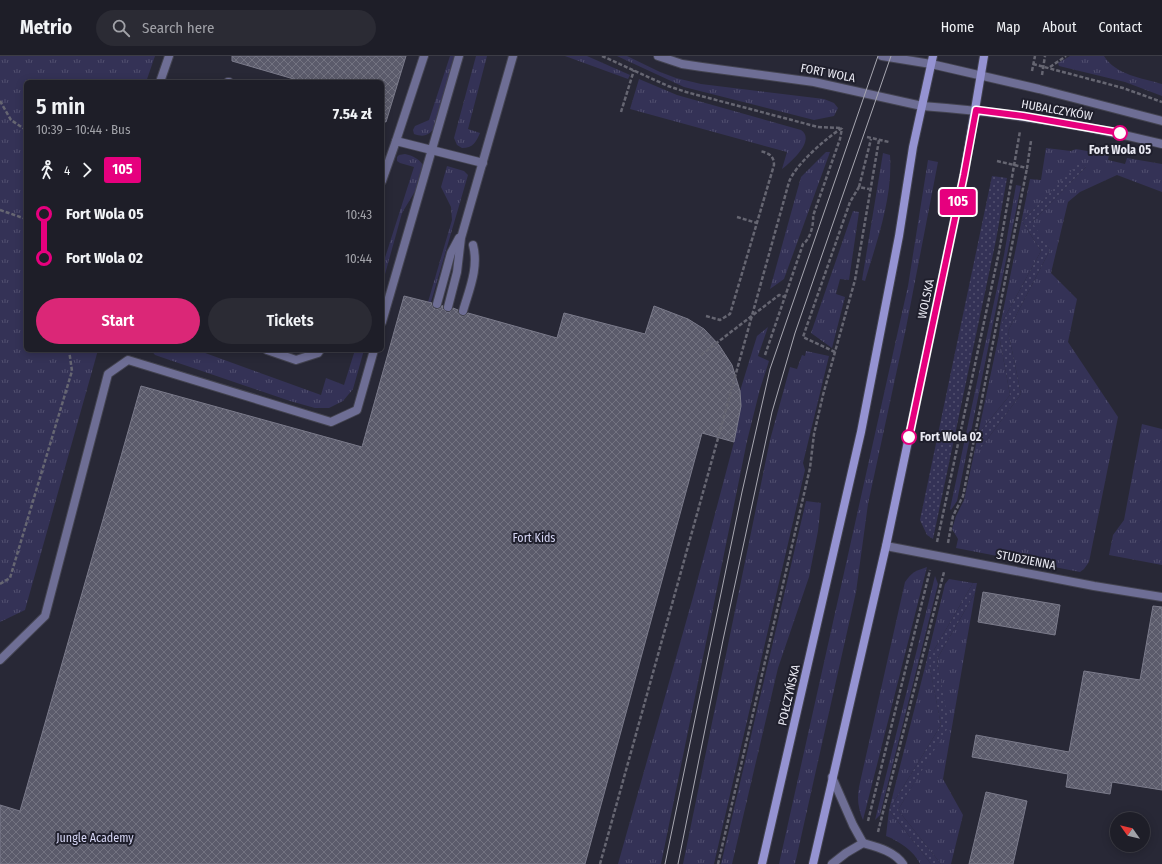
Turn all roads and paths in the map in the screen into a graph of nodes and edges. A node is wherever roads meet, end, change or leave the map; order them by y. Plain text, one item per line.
1 (169, 56) edge
2 (424, 56) edge
3 (459, 56) edge
4 (513, 56) edge
5 (602, 56) edge
6 (658, 56) edge
7 (882, 56) edge
8 (984, 56) edge
9 (1034, 56) edge
10 (1045, 56) edge
11 (1066, 56) edge
12 (932, 60) edge
13 (1044, 66) junction
14 (1050, 68) junction
15 (634, 70) junction
16 (981, 75) junction
17 (1042, 75) dead end
18 (161, 80) edge
19 (0, 101) edge
20 (1162, 102) edge
21 (922, 106) junction
22 (976, 110) junction
23 (621, 112) dead end
24 (1162, 121) edge
25 (842, 128) junction
26 (24, 129) edge
27 (868, 137) dead end
28 (871, 138) junction
29 (1019, 138) dead end
30 (878, 140) junction
31 (396, 141) junction
32 (1031, 141) dead end
33 (889, 142) dead end
34 (1162, 144) edge
35 (432, 150) junction
36 (760, 151) dead end
37 (997, 161) dead end
38 (483, 163) junction
39 (1014, 164) junction
40 (1028, 168) junction
41 (384, 175) edge
42 (859, 187) junction
43 (870, 189) junction
44 (0, 210) edge
45 (737, 217) dead end
46 (24, 218) edge
47 (757, 223) junction
48 (464, 226) junction
49 (473, 245) dead end
50 (785, 297) junction
51 (437, 304) dead end
52 (448, 307) dead end
53 (463, 311) dead end
54 (384, 315) edge
55 (706, 316) dead end
56 (752, 316) junction
57 (69, 352) edge
58 (273, 352) edge
59 (319, 352) edge
60 (373, 352) edge
61 (835, 352) junction
62 (702, 355) dead end
63 (765, 355) dead end
64 (937, 540) dead end
65 (886, 546) junction
66 (947, 558) junction
67 (931, 566) dead end
68 (0, 584) edge
69 (1162, 597) edge
70 (0, 660) edge
71 (832, 777) junction
72 (868, 823) dead end
73 (863, 843) junction
74 (875, 846) junction
75 (600, 864) edge
76 (718, 864) edge
77 (762, 864) edge
78 (813, 864) edge
79 (832, 864) edge
80 (903, 864) edge

1 - 18 street
2 - 31 street
3 - 35 street
4 - 38 street
5 - 15 path
6 - 21 street, FORT WOLA
7 - 12 street
8 - 16 main road, WOLSKA
9 - 13 path
10 - 13 path
11 - 14 path
12 - 16 street, HUBALCZYKÓW
12 - 21 main road
13 - 14 path
13 - 17 path
14 - 20 path
15 - 23 path
15 - 25 path
16 - 22 main road, WOLSKA
16 - 24 street, HUBALCZYKÓW
19 - 26 path
21 - 22 street, HUBALCZYKÓW
21 - 77 main road, POŁCZYŃSKA
22 - 34 street, HUBALCZYKÓW
22 - 65 main road, WOLSKA
25 - 50 path
25 - 56 path
27 - 28 path
28 - 30 path
28 - 42 path
29 - 39 path
30 - 33 path
30 - 43 path
31 - 35 street
31 - 41 street
32 - 40 path
35 - 38 street
35 - 54 street
36 - 47 path
37 - 39 path
38 - 48 street
39 - 40 path
39 - 64 path
40 - 66 path
42 - 43 path
42 - 61 path
43 - 61 path
44 - 46 path
45 - 47 path
47 - 55 path
48 - 51 street
48 - 52 street
49 - 53 street
50 - 56 path
50 - 63 path
56 - 62 path
56 - 75 path
57 - 68 path
58 - 59 street
60 - 70 street
61 - 76 path
65 - 66 street, STUDZIENNA
65 - 71 main road
66 - 69 street, STUDZIENNA
66 - 74 path
67 - 72 path
71 - 73 street
71 - 78 main road
73 - 74 street
73 - 79 street
74 - 80 street

